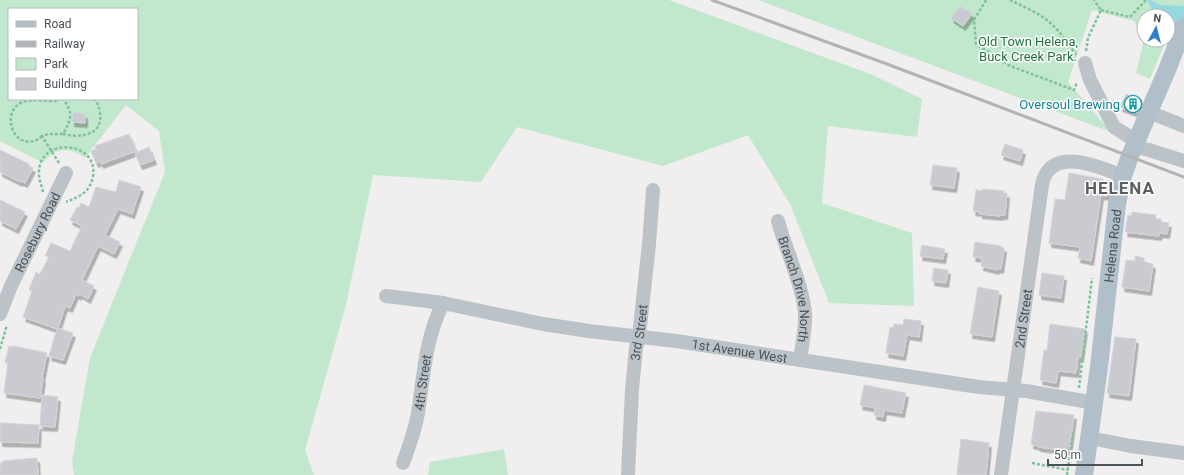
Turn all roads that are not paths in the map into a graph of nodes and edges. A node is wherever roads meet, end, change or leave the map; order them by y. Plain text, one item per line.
1 (1184, 28) edge
2 (1085, 63) road end
3 (1149, 112) junction
4 (1184, 126) edge
5 (1135, 144) junction
6 (1184, 162) edge
7 (66, 173) road end
8 (1123, 176) junction
9 (653, 190) dead end
10 (778, 221) dead end
11 (386, 296) dead end
12 (442, 303) junction
13 (0, 314) edge
14 (640, 336) junction
15 (800, 360) junction
16 (1013, 390) junction
17 (1086, 402) junction
18 (1090, 438) junction
19 (1184, 453) edge
20 (403, 463) dead end
21 (1076, 472) edge
22 (628, 475) edge
23 (1001, 475) edge

1 - 3 main road, Helena Road
2 - 5 street
3 - 4 street
3 - 5 main road, Helena Road
5 - 6 street
5 - 8 main road, Helena Road
7 - 13 street, Rosebury Road
8 - 16 street, 2nd Street
8 - 17 main road, Helena Road
9 - 14 street, 3rd Street
10 - 15 street, Branch Drive North
11 - 12 street, 1st Avenue West
12 - 14 street, 1st Avenue West
12 - 20 street, 4th Street
14 - 15 street, 1st Avenue West
14 - 22 street, 3rd Street
15 - 16 street, 1st Avenue West
16 - 17 street, 1st Avenue West
16 - 23 street, 2nd Street
17 - 18 main road, Helena Road
18 - 19 street
18 - 21 main road, Helena Road

